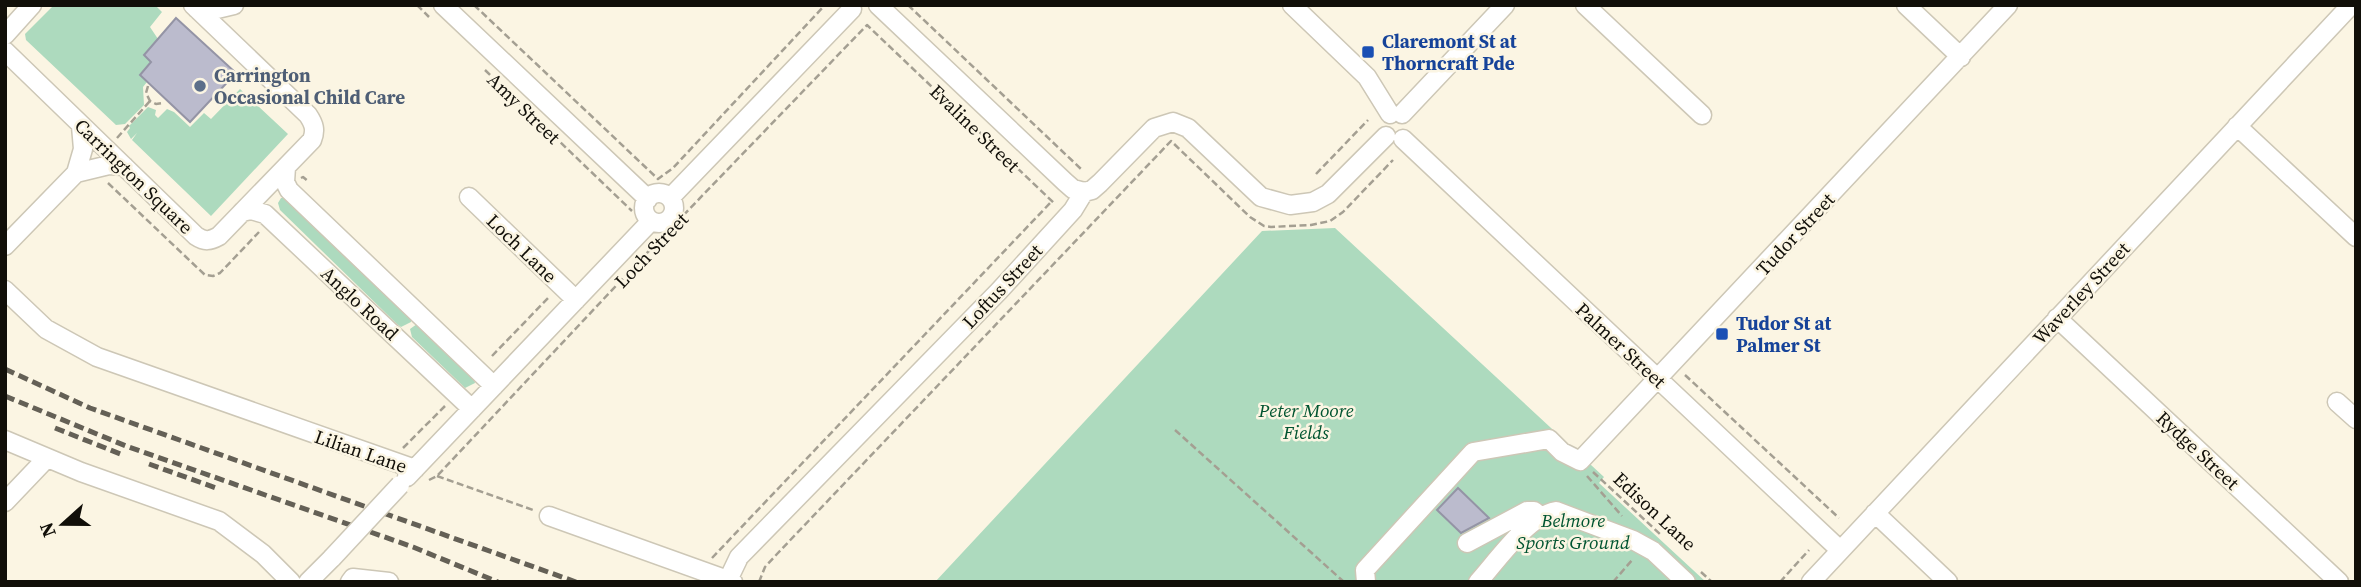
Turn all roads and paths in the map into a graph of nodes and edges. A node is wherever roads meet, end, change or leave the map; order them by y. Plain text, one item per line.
1 (235, 5) edge
2 (416, 5) edge
3 (443, 5) edge
4 (474, 5) edge
5 (825, 5) edge
6 (877, 5) edge
7 (908, 5) edge
8 (1292, 5) edge
9 (1505, 5) edge
10 (1585, 5) edge
11 (1906, 5) edge
12 (2008, 5) edge
13 (2351, 5) edge
14 (29, 7) edge
15 (195, 7) edge
16 (850, 7) edge
17 (436, 24) dead end
18 (867, 25) joint
19 (5, 35) edge
20 (231, 42) junction
21 (5, 51) edge
22 (1961, 57) junction
23 (476, 62) dead end
24 (148, 86) dead end
25 (150, 101) junction
26 (163, 103) dead end
27 (1396, 114) junction
28 (1702, 115) dead end
29 (1368, 120) dead end
30 (81, 125) junction
31 (2236, 126) junction
32 (120, 134) dead end
33 (1394, 137) junction
34 (1393, 160) dead end
35 (124, 166) junction
36 (286, 167) junction
37 (1082, 169) dead end
38 (76, 173) junction
39 (1316, 174) dead end
40 (105, 180) dead end
41 (1084, 192) junction
42 (469, 197) dead end
43 (670, 198) junction
44 (648, 199) junction
45 (1052, 201) junction
46 (632, 211) dead end
47 (242, 212) junction
48 (1068, 216) junction
49 (651, 221) junction
50 (260, 232) dead end
51 (1084, 232) junction
52 (2356, 237) edge
53 (5, 246) edge
54 (557, 289) dead end
55 (5, 290) edge
56 (576, 300) junction
57 (2057, 318) junction
58 (492, 356) dead end
59 (1685, 375) dead end
60 (1658, 380) junction
61 (494, 386) junction
62 (2337, 402) dead end
63 (472, 409) junction
64 (450, 411) dead end
65 (2356, 419) edge
66 (1175, 430) dead end
67 (5, 440) edge
68 (46, 459) junction
69 (1580, 461) junction
70 (392, 462) junction
71 (415, 470) junction
72 (437, 476) junction
73 (5, 502) edge
74 (1875, 513) junction
75 (549, 516) joint
76 (1540, 516) junction
77 (1839, 518) dead end
78 (1626, 521) dead end
79 (1661, 535) dead end
80 (1467, 543) dead end
81 (1645, 547) junction
82 (1810, 550) dead end
83 (1840, 550) junction
84 (700, 570) junction
85 (1694, 577) edge
86 (1370, 578) edge
87 (730, 581) edge
88 (291, 582) edge
89 (308, 582) edge
90 (350, 582) edge
91 (388, 582) edge
92 (759, 582) edge
93 (1344, 582) edge
94 (1478, 582) edge
95 (1613, 582) edge
96 (1712, 582) edge
97 (1780, 582) edge
98 (1811, 582) edge
99 (1948, 582) edge
100 (2339, 582) edge

1 - 15 street
1 - 20 street
2 - 17 path
3 - 44 street, Amy Street
4 - 5 path, Amy Street
6 - 16 street
6 - 41 street, Evaline Street
7 - 37 path
8 - 27 street
9 - 27 street
10 - 28 street
11 - 22 street
12 - 22 street, Tudor Street
13 - 31 street, Waverley Street
14 - 19 street
15 - 20 street, Carrington Square
16 - 43 street, Loch Street
18 - 45 path, Evaline Street
18 - 72 path, Loch Street
20 - 36 street, Carrington Square
21 - 30 street, Carrington Square
22 - 60 street, Tudor Street
23 - 46 path, Amy Street
24 - 25 path
25 - 26 path
25 - 32 path
27 - 33 street
27 - 33 street
29 - 39 path
30 - 35 street, Carrington Square
30 - 38 street
31 - 52 street
31 - 57 street, Waverley Street
33 - 41 street, Loftus Street
33 - 60 street, Palmer Street
34 - 51 path, Loftus Street
35 - 38 street
35 - 47 street, Carrington Square
36 - 47 street, Carrington Square
36 - 61 street, Anglo Road
38 - 53 street
40 - 50 path
41 - 48 street, Loftus Street
42 - 56 street, Loch Lane
43 - 44 street
43 - 49 street
44 - 49 street
45 - 48 path, Evaline Street
45 - 84 path, Loftus Street
47 - 63 street, Anglo Road
48 - 51 path, Evaline Street
48 - 87 street, Loftus Street
49 - 56 street, Loch Street
51 - 92 path, Loftus Street
54 - 58 path
55 - 70 street, Lilian Lane
56 - 61 street, Loch Street
57 - 74 street, Waverley Street
57 - 100 street, Rydge Street
59 - 77 path, Palmer Street
60 - 69 street, Tudor Street
60 - 83 street, Palmer Street
61 - 63 street, Loch Street
62 - 65 street
63 - 71 street, Loch Street
64 - 70 path
66 - 93 path
67 - 68 street
68 - 73 street
68 - 88 street
69 - 78 path
69 - 79 path, Edison Lane
69 - 86 street
70 - 71 street, Lilian Lane
71 - 72 path, Lilian Lane
71 - 89 street, Loch Street, bridge
72 - 75 path, Lilian Lane
74 - 83 street, Waverley Street
74 - 99 street
75 - 84 street
76 - 80 street
76 - 81 street
76 - 94 street
81 - 85 street
81 - 95 path
82 - 97 path
83 - 98 street, Waverley Street
84 - 87 street
85 - 96 path, Edison Lane
90 - 91 street

